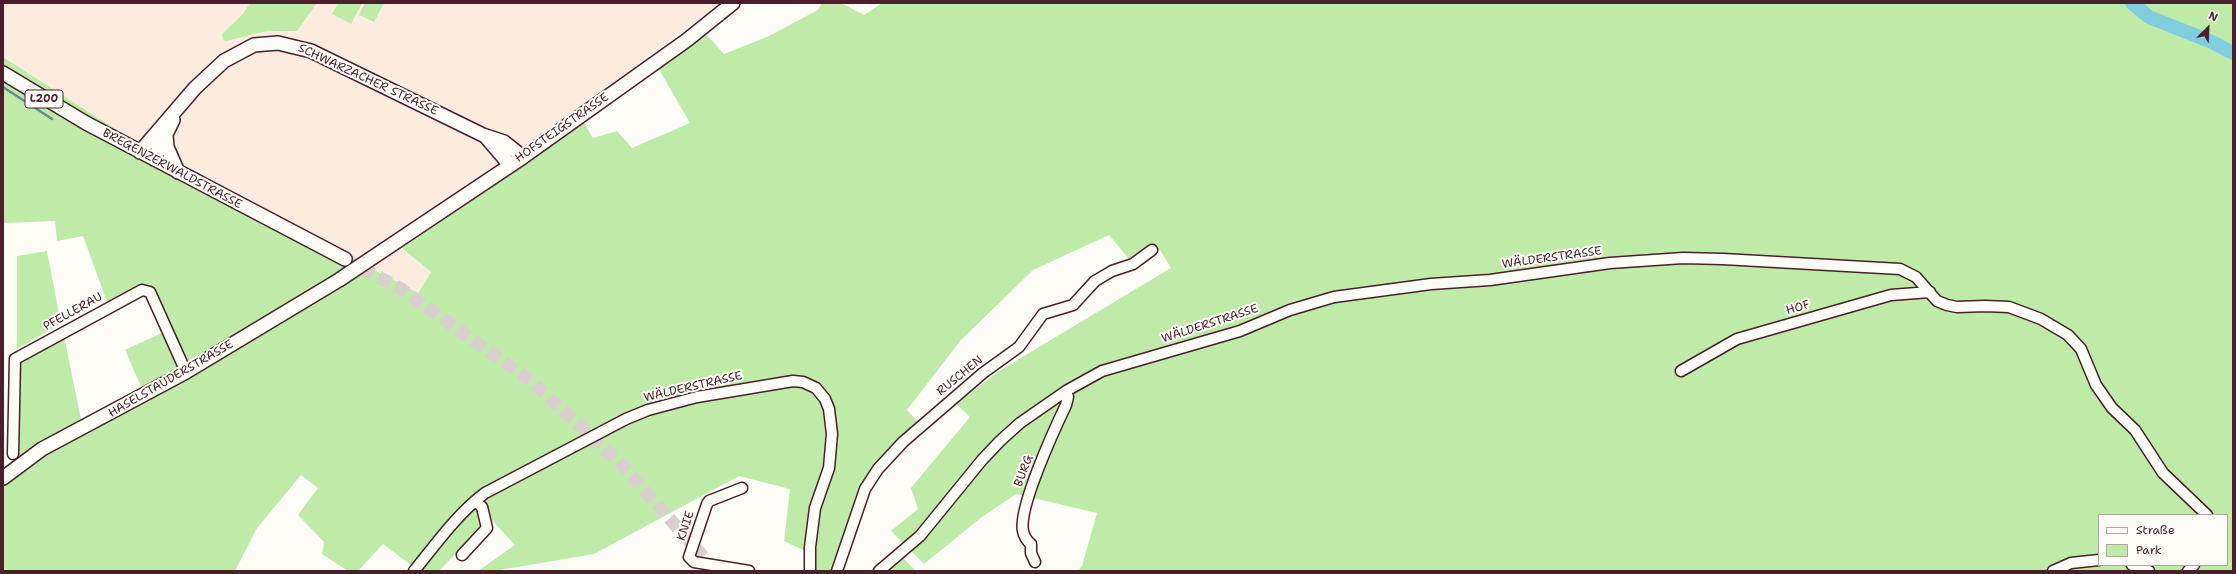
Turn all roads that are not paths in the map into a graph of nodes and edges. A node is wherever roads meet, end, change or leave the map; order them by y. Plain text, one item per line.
1 (733, 3) edge
2 (3, 73) edge
3 (177, 111) junction
4 (166, 135) junction
5 (484, 135) junction
6 (140, 152) junction
7 (523, 157) junction
8 (154, 159) junction
9 (510, 165) junction
10 (178, 172) junction
11 (1152, 250) dead end
12 (345, 259) tunnel mouth
13 (339, 280) joint
14 (1930, 292) junction
15 (1681, 371) dead end
16 (186, 372) junction
17 (1066, 391) junction
18 (13, 454) dead end
19 (3, 478) edge
20 (742, 488) dead end
21 (475, 501) junction
22 (2207, 514) edge
23 (462, 555) dead end
24 (2098, 560) edge
25 (1035, 562) dead end
26 (2135, 566) edge
27 (414, 571) edge
28 (749, 571) edge
29 (810, 571) edge
30 (837, 571) edge
31 (879, 571) edge
32 (2053, 571) edge
33 (2149, 571) edge

1 - 7 main road, HOFSTEIGSTRASSE
2 - 6 main road, BREGENZERWALDSTRASSE / L200
3 - 4 main road, SCHWARZACHER STRASSE
3 - 5 main road, SCHWARZACHER STRASSE
3 - 6 main road, SCHWARZACHER STRASSE
4 - 8 main road, SCHWARZACHER STRASSE
4 - 10 main road
5 - 7 main road, SCHWARZACHER STRASSE
5 - 9 main road, SCHWARZACHER STRASSE
6 - 8 main road, BREGENZERWALDSTRASSE / L200
7 - 9 main road, HOFSTEIGSTRASSE
8 - 10 main road, BREGENZERWALDSTRASSE / L200
9 - 13 main road, HOFSTEIGSTRASSE
10 - 12 main road, BREGENZERWALDSTRASSE / L200
11 - 30 street, RUSCHEN
13 - 16 main road, HASELSTAUDERSTRASSE
14 - 15 street, HOF
14 - 17 street, WÄLDERSTRASSE
14 - 22 street, WÄLDERSTRASSE
16 - 18 street, PFELLERAU
16 - 19 main road, HASELSTAUDERSTRASSE
17 - 25 street, BURG
17 - 31 street, WÄLDERSTRASSE
20 - 28 street, KNIE
21 - 23 street
21 - 27 street, WÄLDERSTRASSE
21 - 29 street, WÄLDERSTRASSE
24 - 32 street
26 - 33 street

